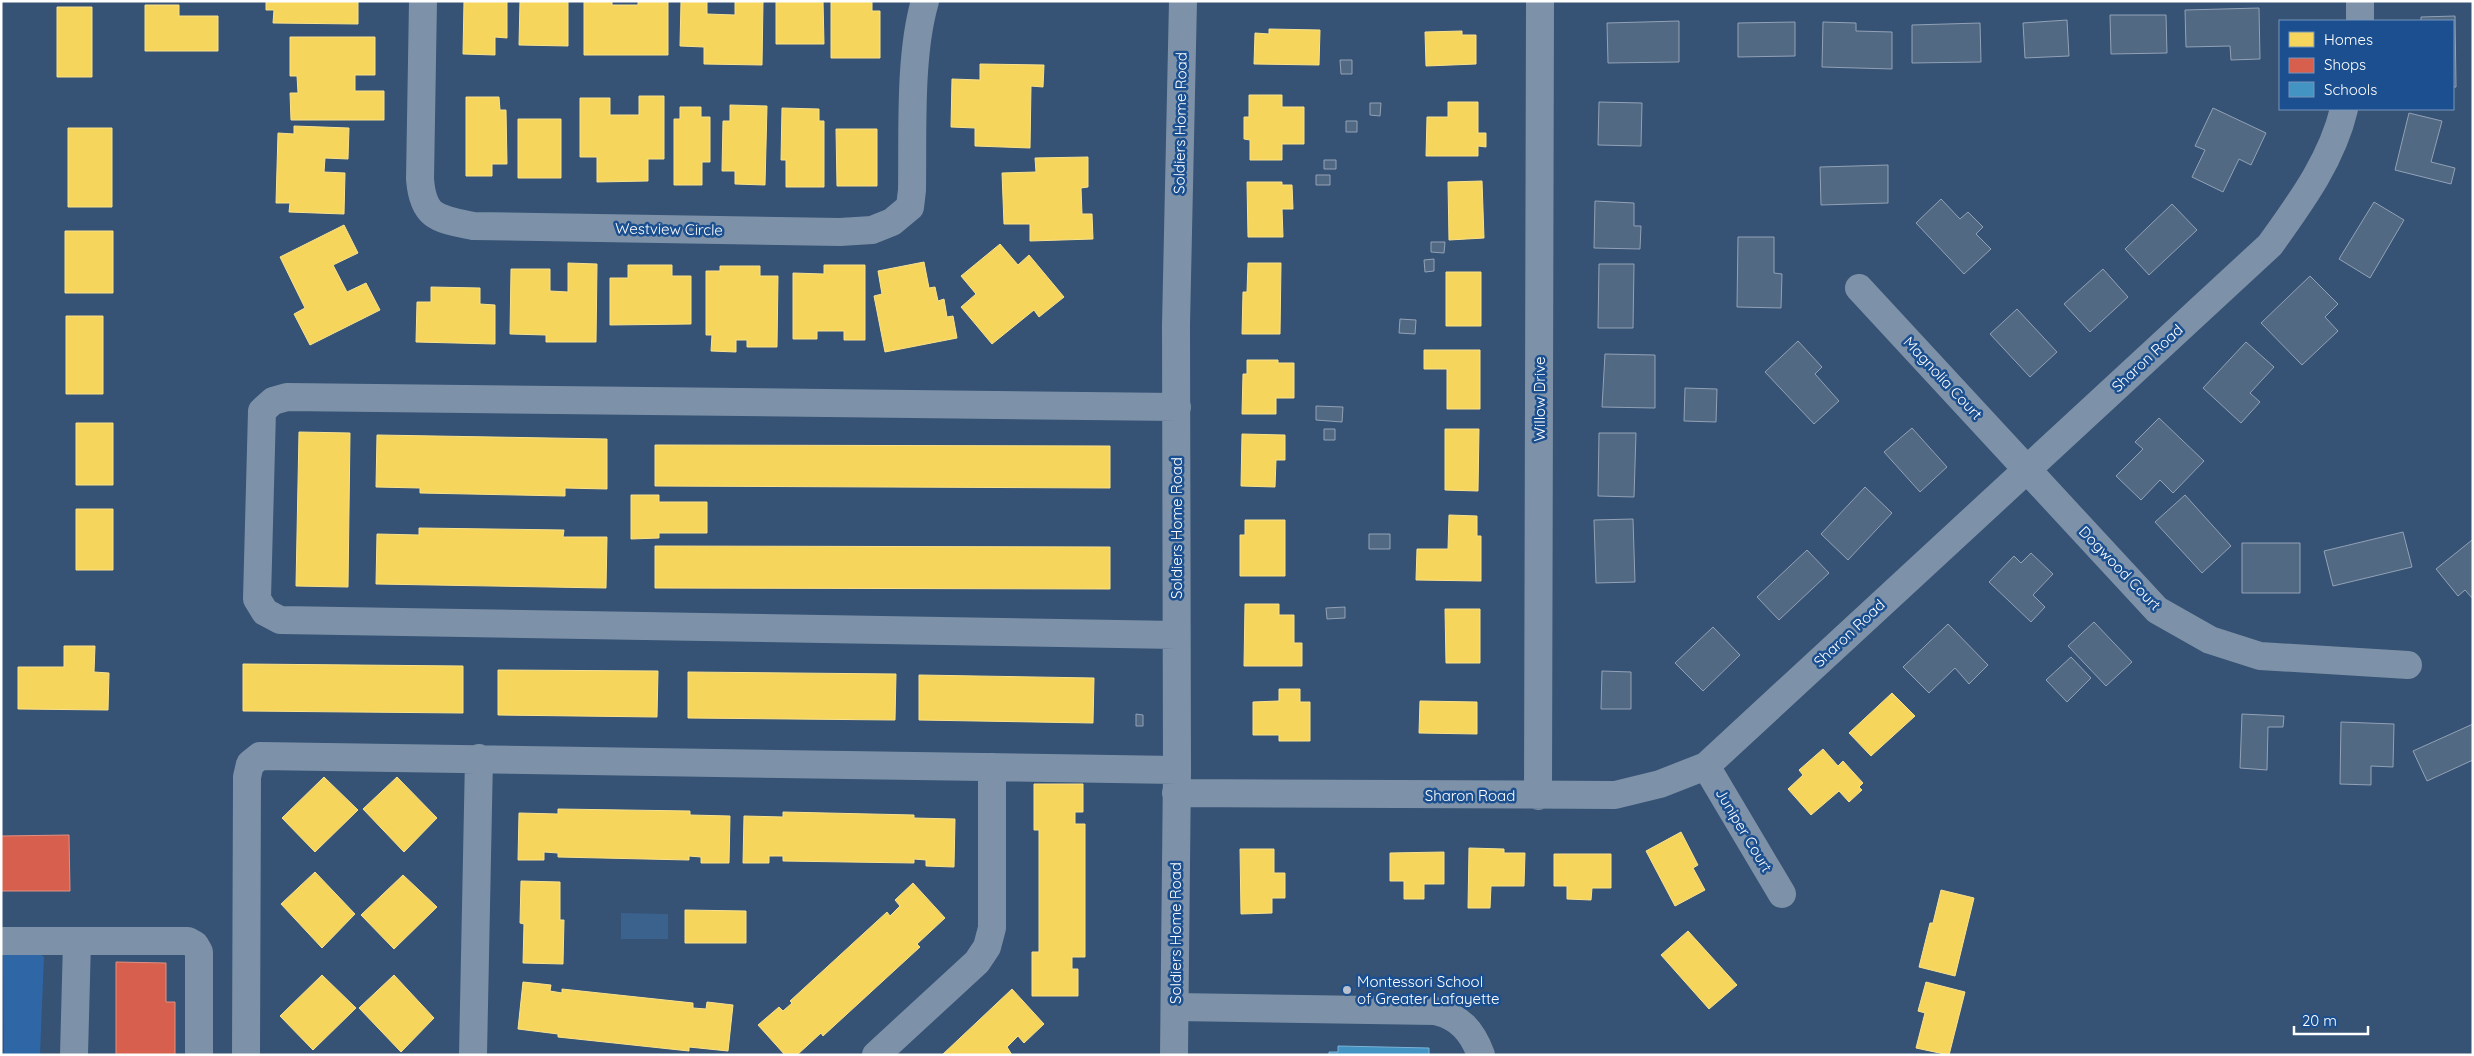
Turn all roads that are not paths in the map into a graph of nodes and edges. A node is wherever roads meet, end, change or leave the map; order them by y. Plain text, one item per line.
1 (423, 1) edge
2 (925, 1) edge
3 (1183, 1) edge
4 (1540, 1) edge
5 (2360, 1) edge
6 (2360, 20) edge
7 (2344, 110) edge
8 (1860, 288) dead end
9 (1177, 407) junction
10 (2027, 469) junction
11 (1176, 635) junction
12 (2408, 665) dead end
13 (479, 758) junction
14 (1706, 766) junction
15 (992, 767) junction
16 (1177, 781) junction
17 (1538, 796) junction
18 (1782, 894) dead end
19 (1, 941) edge
20 (77, 941) junction
21 (1175, 1006) junction
22 (74, 1055) edge
23 (199, 1055) edge
24 (246, 1055) edge
25 (473, 1055) edge
26 (876, 1055) edge
27 (1174, 1055) edge
28 (1481, 1055) edge

1 - 2 street, Westview Circle
3 - 9 street, Soldiers Home Road
4 - 17 street, Willow Drive
5 - 6 street
7 - 10 street, Sharon Road
8 - 10 street, Magnolia Court
9 - 11 street, Soldiers Home Road
9 - 11 street
10 - 12 street, Dogwood Court
10 - 14 street, Sharon Road
11 - 16 street, Soldiers Home Road
13 - 15 street, Sharon Road
13 - 24 street, Sharon Road
13 - 25 street
14 - 17 street, Sharon Road
14 - 18 street, Juniper Court
15 - 16 street, Sharon Road
15 - 26 street
16 - 17 street, Sharon Road
16 - 21 street, Soldiers Home Road
19 - 20 street
20 - 22 street
20 - 23 street
21 - 27 street, Soldiers Home Road
21 - 28 street

